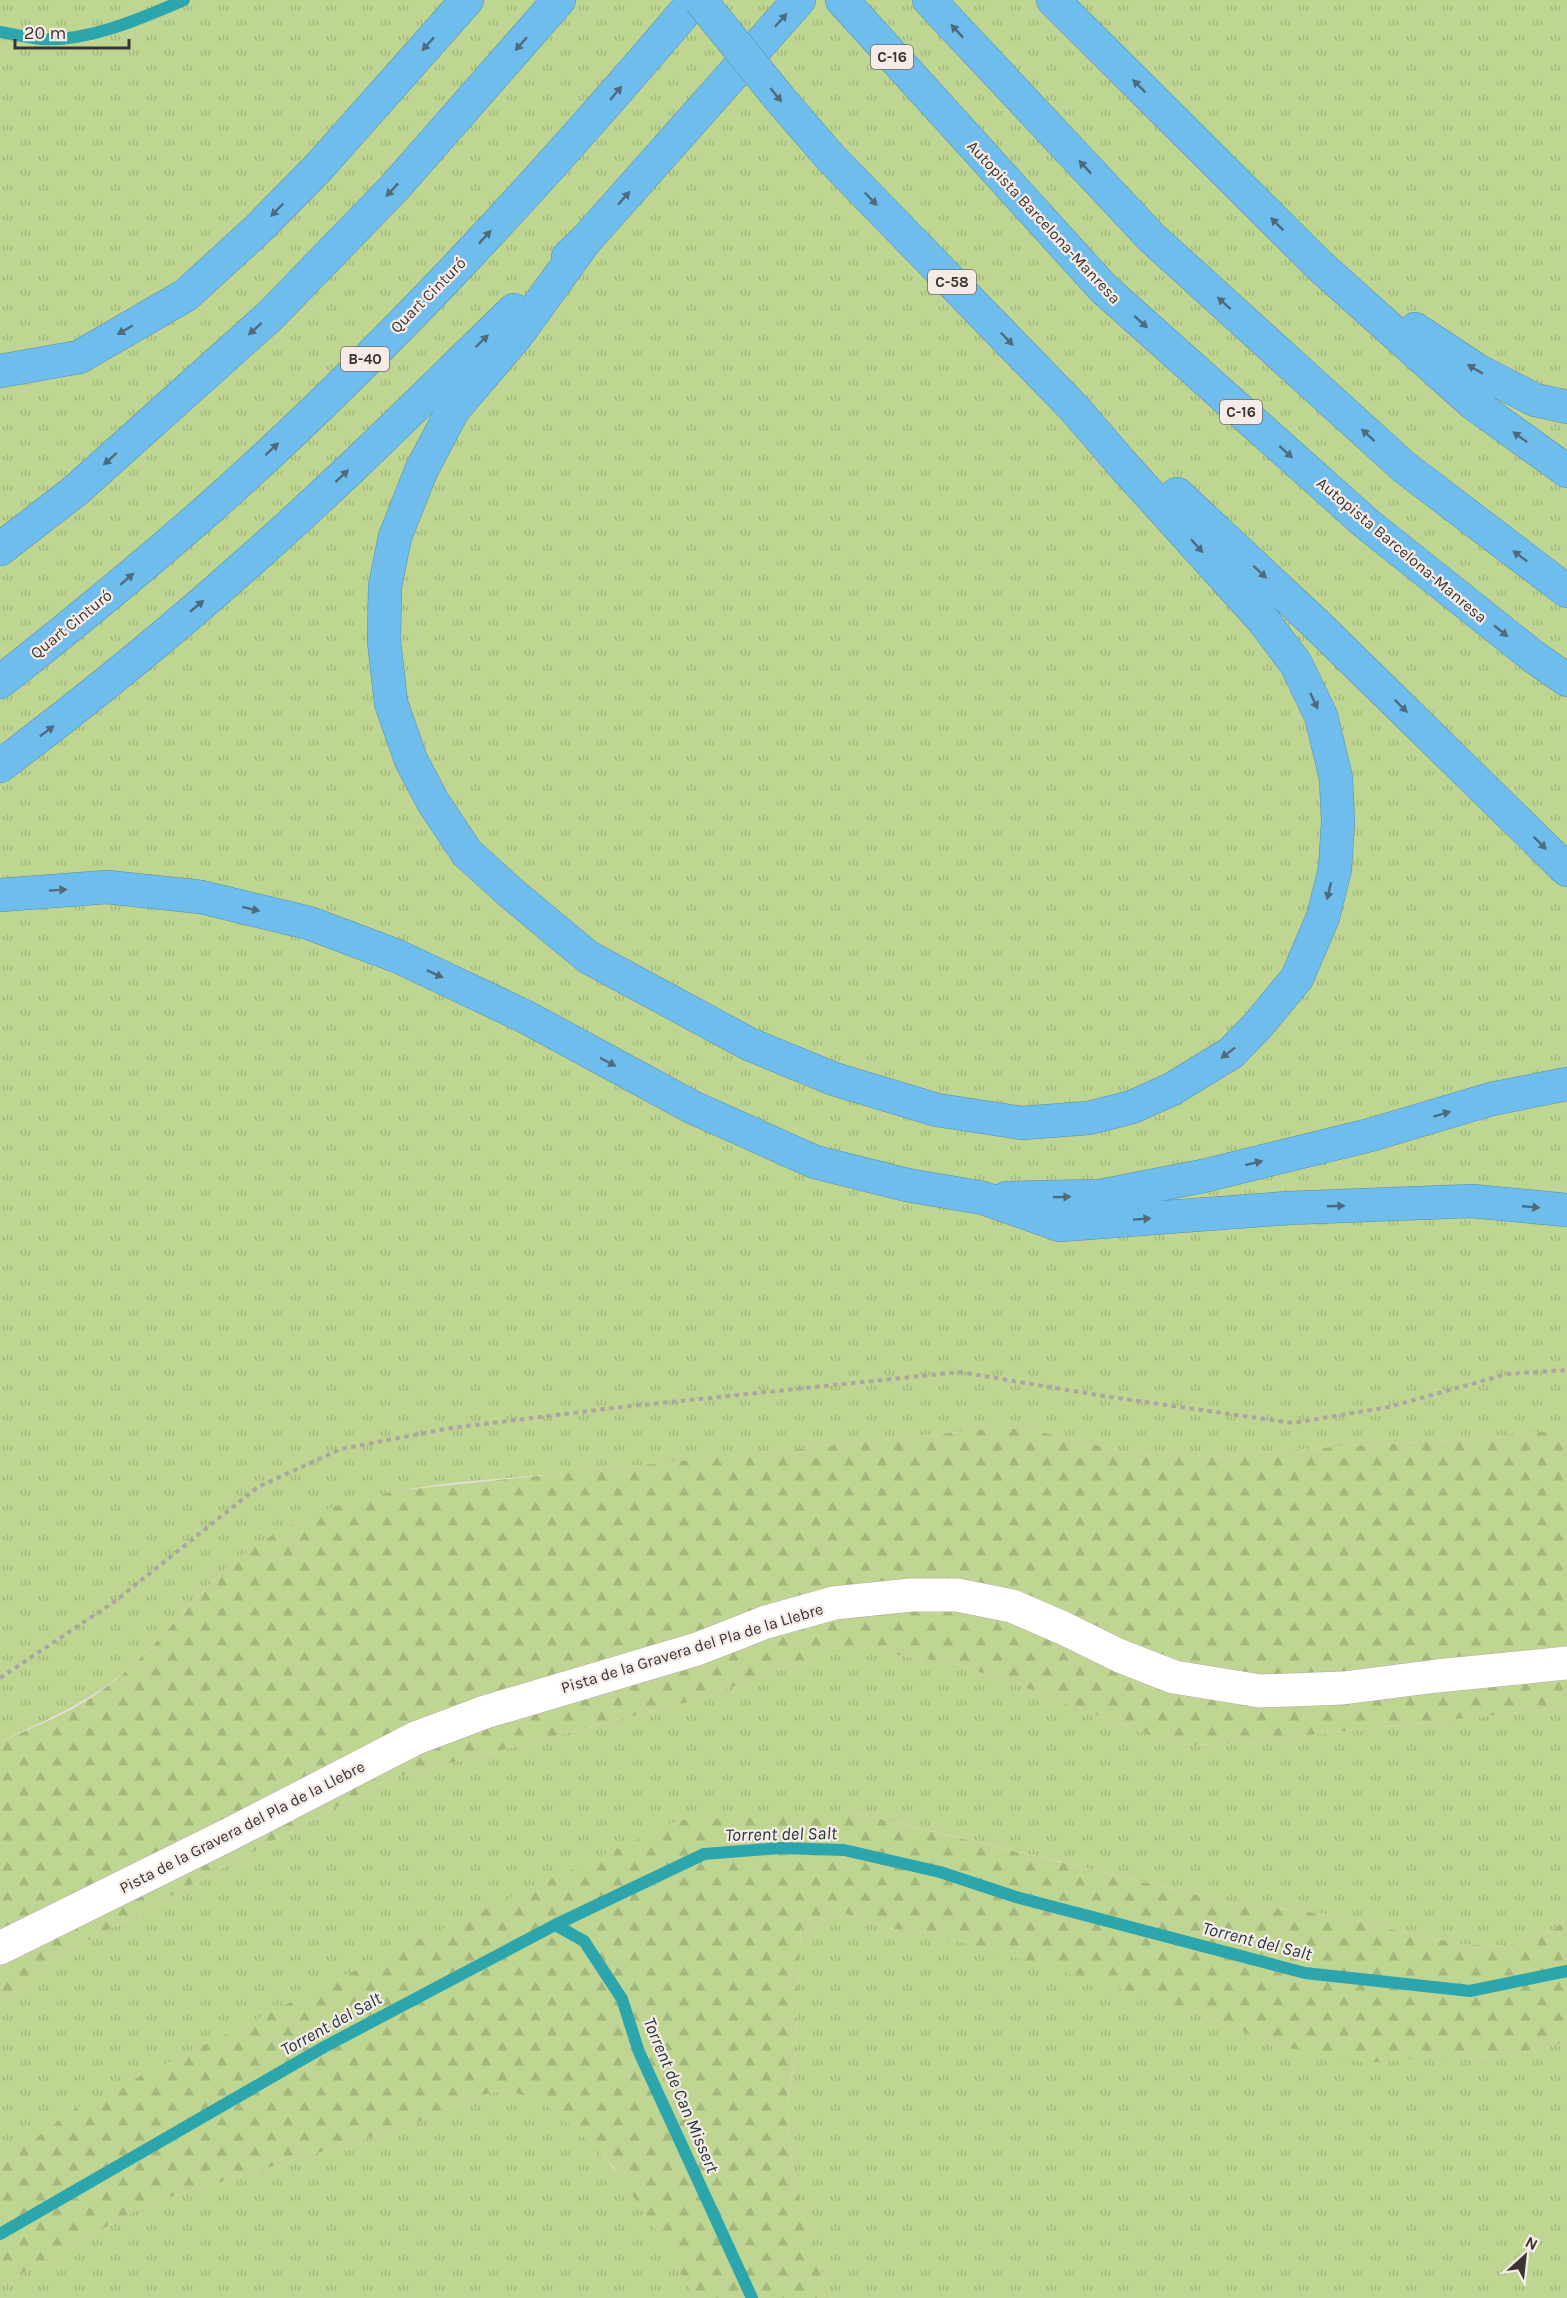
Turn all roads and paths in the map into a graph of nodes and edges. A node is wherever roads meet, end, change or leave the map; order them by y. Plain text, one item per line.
1 (467, 0) edge
2 (560, 0) edge
3 (695, 0) edge
4 (700, 0) edge
5 (799, 0) edge
6 (842, 0) edge
7 (929, 0) edge
8 (1053, 0) edge
9 (585, 241) junction
10 (1318, 265) junction
11 (0, 371) edge
12 (1567, 407) edge
13 (1074, 408) junction
14 (1567, 471) edge
15 (0, 549) edge
16 (1567, 591) edge
17 (1567, 681) edge
18 (0, 682) edge
19 (0, 766) edge
20 (1567, 870) edge
21 (0, 895) edge
22 (1567, 1084) edge
23 (983, 1198) junction
24 (1567, 1210) edge
25 (1567, 1370) edge
26 (1567, 1664) edge
27 (0, 1678) edge
28 (0, 1948) edge

1 -> 11 highway
2 -> 15 highway
18 -> 3 highway, Quart Cinturó / B-40
4 -> 13 highway, C-58, bridge
9 -> 5 highway
6 -> 17 highway, Autopista Barcelona-Manresa / C-16
16 -> 7 highway
10 -> 8 highway
13 -> 9 highway
19 -> 9 highway
12 -> 10 highway
14 -> 10 highway
13 -> 20 highway
21 -> 23 highway
23 -> 22 highway
23 -> 24 highway
25 - 27 path
26 - 28 street, Pista de la Gravera del Pla de la Llebre

